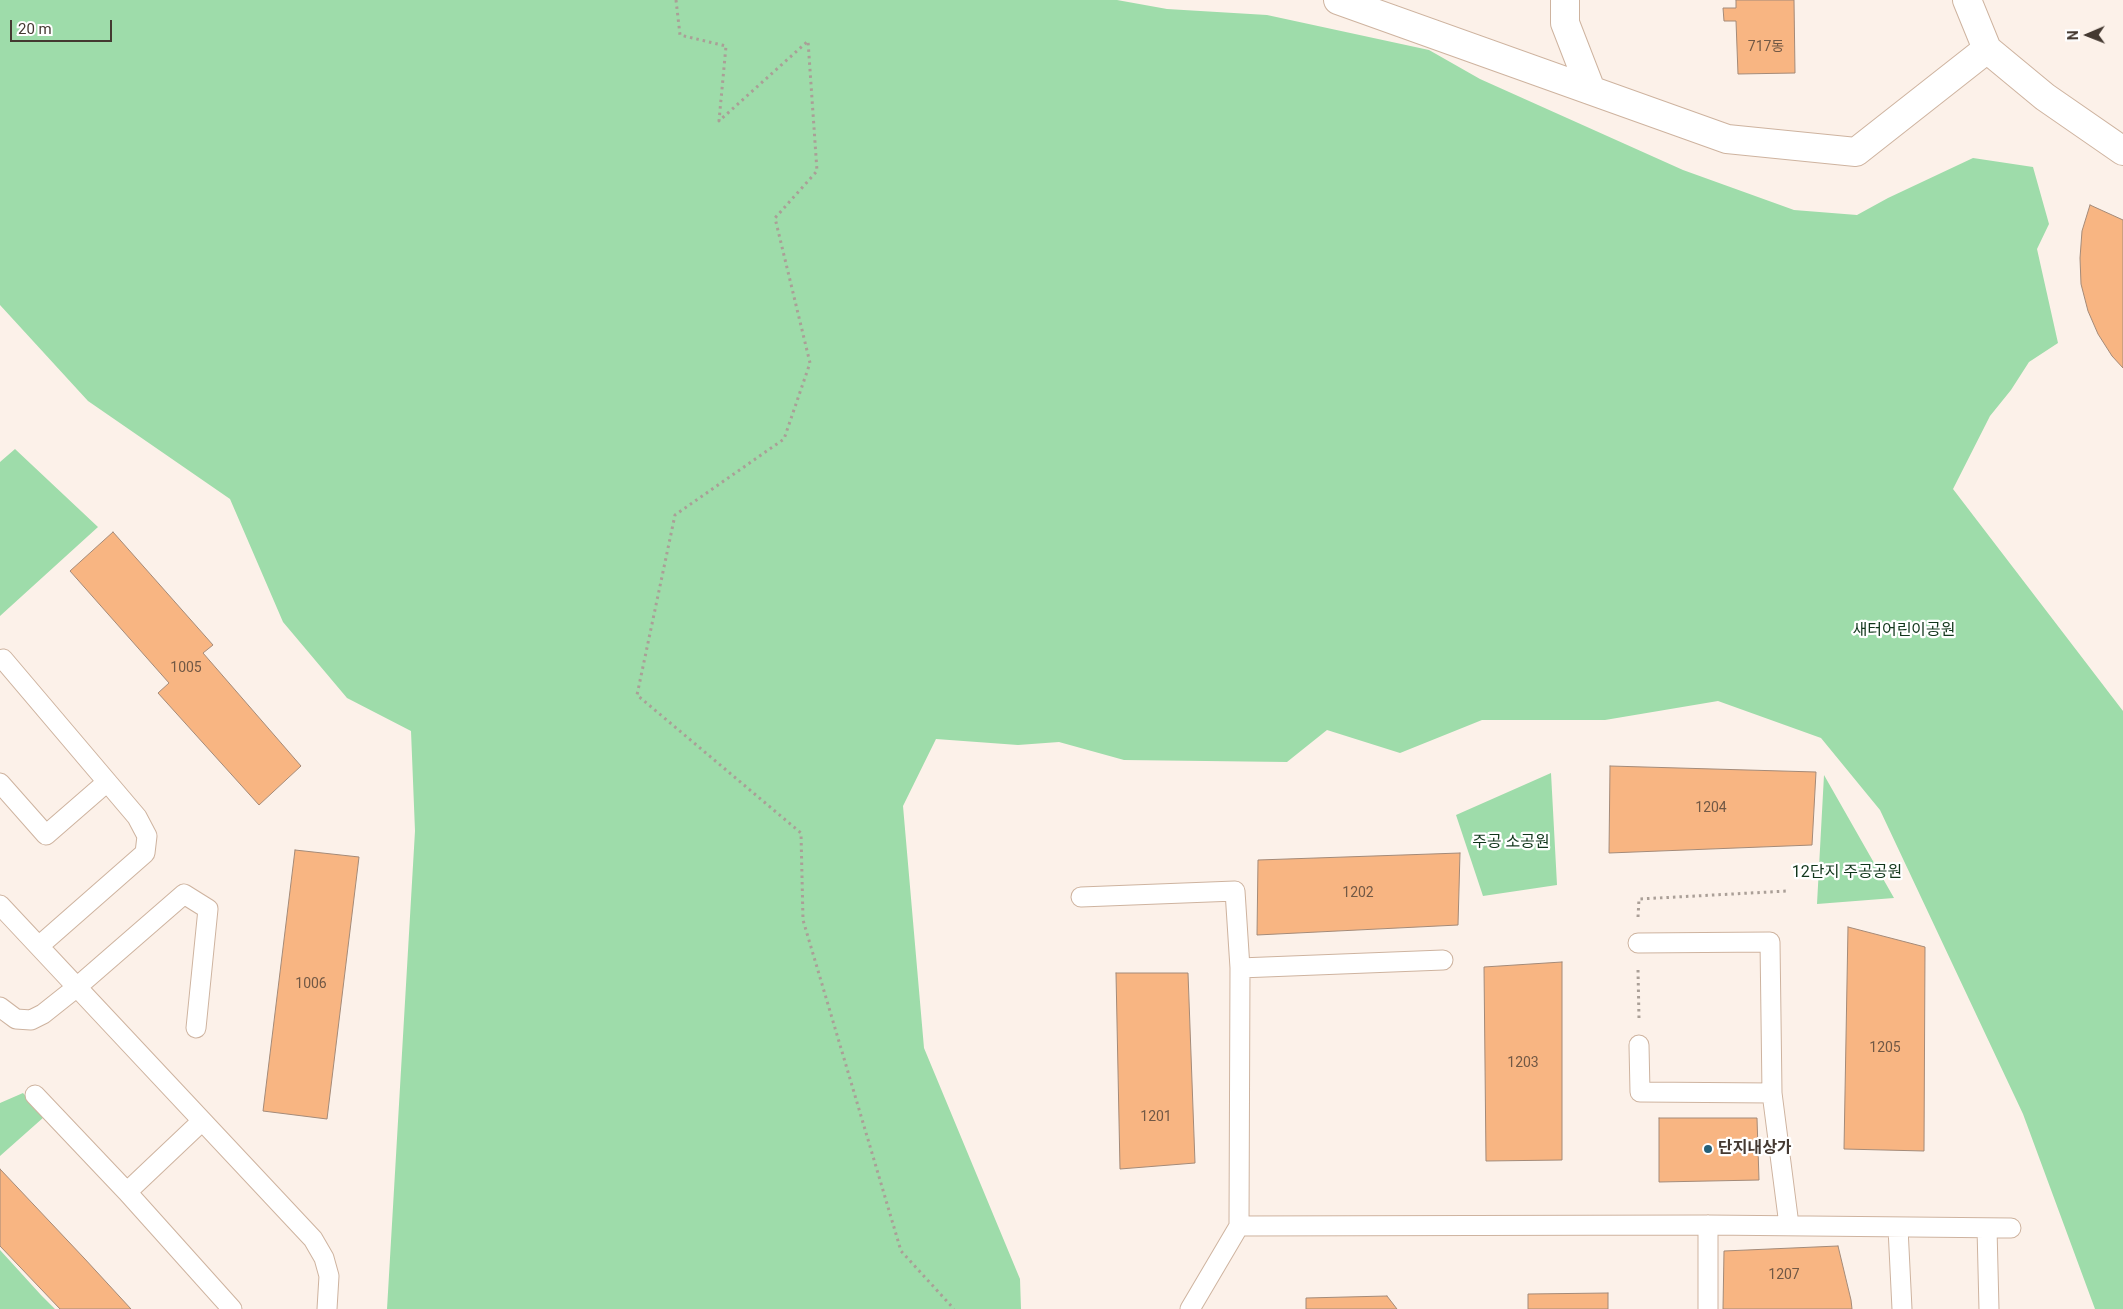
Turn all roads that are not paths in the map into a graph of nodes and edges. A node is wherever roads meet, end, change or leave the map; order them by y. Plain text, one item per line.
1 (1338, 0) edge
2 (1565, 0) edge
3 (1968, 0) edge
4 (1987, 49) junction
5 (1590, 90) junction
6 (2123, 151) edge
7 (0, 662) edge
8 (107, 782) junction
9 (0, 783) edge
10 (1081, 896) dead end
11 (0, 905) edge
12 (1638, 942) dead end
13 (39, 946) junction
14 (1443, 960) dead end
15 (1240, 968) junction
16 (77, 987) junction
17 (0, 1006) edge
18 (196, 1028) dead end
19 (1639, 1045) dead end
20 (1772, 1093) junction
21 (35, 1094) dead end
22 (202, 1120) junction
23 (127, 1192) junction
24 (1708, 1225) junction
25 (1239, 1226) junction
26 (1789, 1226) junction
27 (1898, 1228) junction
28 (1987, 1228) junction
29 (2011, 1228) dead end
30 (232, 1309) edge
31 (327, 1309) edge
32 (1190, 1309) edge
33 (1708, 1309) edge
34 (1902, 1309) edge
35 (1990, 1309) edge

1 - 5 street
2 - 5 street
3 - 4 street
4 - 5 street
4 - 6 street
7 - 8 lane
8 - 9 lane
8 - 13 lane
10 - 15 lane
11 - 13 lane
12 - 20 lane
13 - 16 lane
14 - 15 lane
15 - 25 lane
16 - 17 lane
16 - 18 lane
16 - 22 lane
19 - 20 lane
20 - 26 lane
21 - 23 lane
22 - 23 lane
22 - 31 lane
23 - 30 lane
24 - 25 lane
24 - 26 lane
24 - 33 lane
25 - 32 lane
26 - 27 lane
27 - 28 lane
27 - 34 lane
28 - 29 lane
28 - 35 lane

